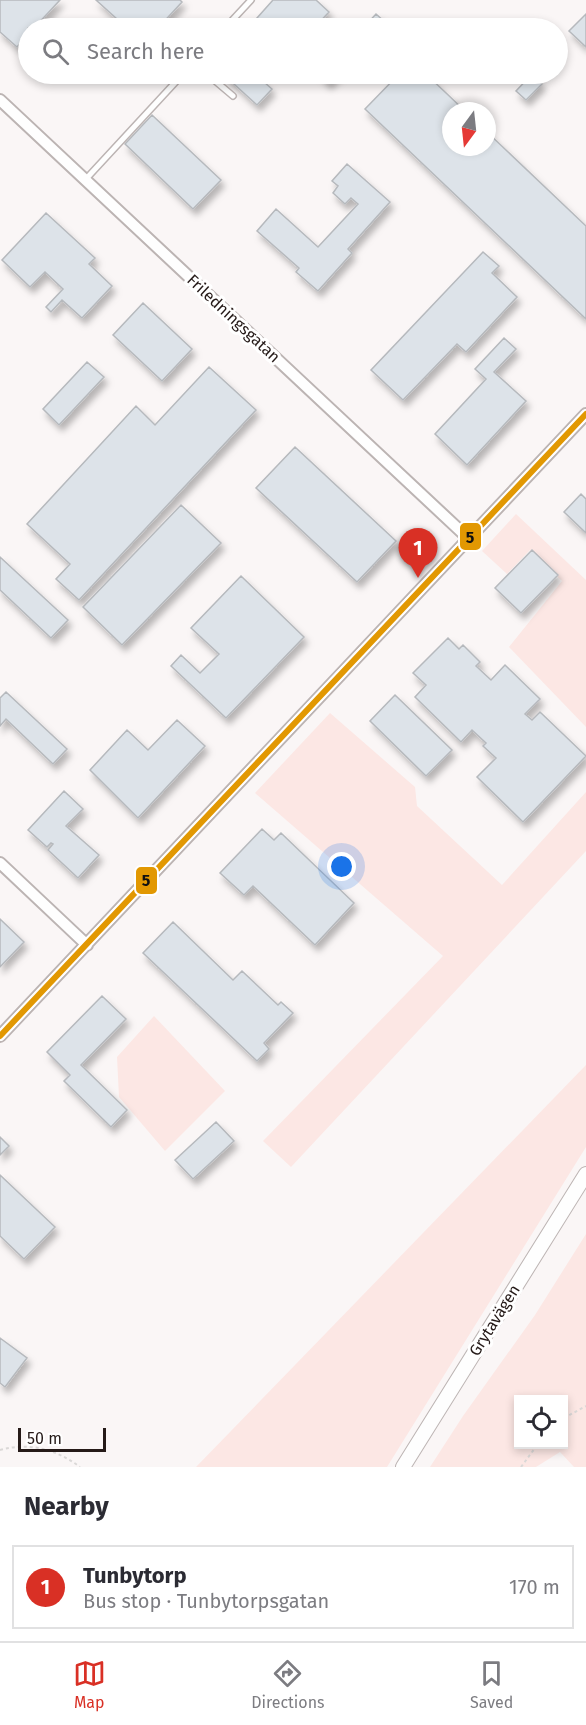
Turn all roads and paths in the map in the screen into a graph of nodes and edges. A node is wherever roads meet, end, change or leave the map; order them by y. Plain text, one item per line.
1 (251, 0) edge
2 (234, 18) edge
3 (174, 84) edge
4 (219, 84) edge
5 (233, 96) dead end
6 (0, 100) edge
7 (85, 180) junction
8 (586, 414) edge
9 (468, 538) junction
10 (0, 863) edge
11 (87, 945) junction
12 (0, 1036) edge
13 (586, 1174) edge
14 (586, 1406) edge
15 (568, 1416) edge
16 (534, 1449) edge
17 (0, 1450) edge
18 (80, 1467) edge
19 (403, 1467) edge
20 (521, 1467) edge

1 - 2 lane
3 - 7 lane
4 - 5 lane
6 - 7 street, Friledningsgatan
7 - 9 street, Friledningsgatan
8 - 9 street
9 - 11 street
10 - 11 street
11 - 12 street
13 - 19 street, Grytavägen
14 - 15 path
16 - 20 path
17 - 18 path

